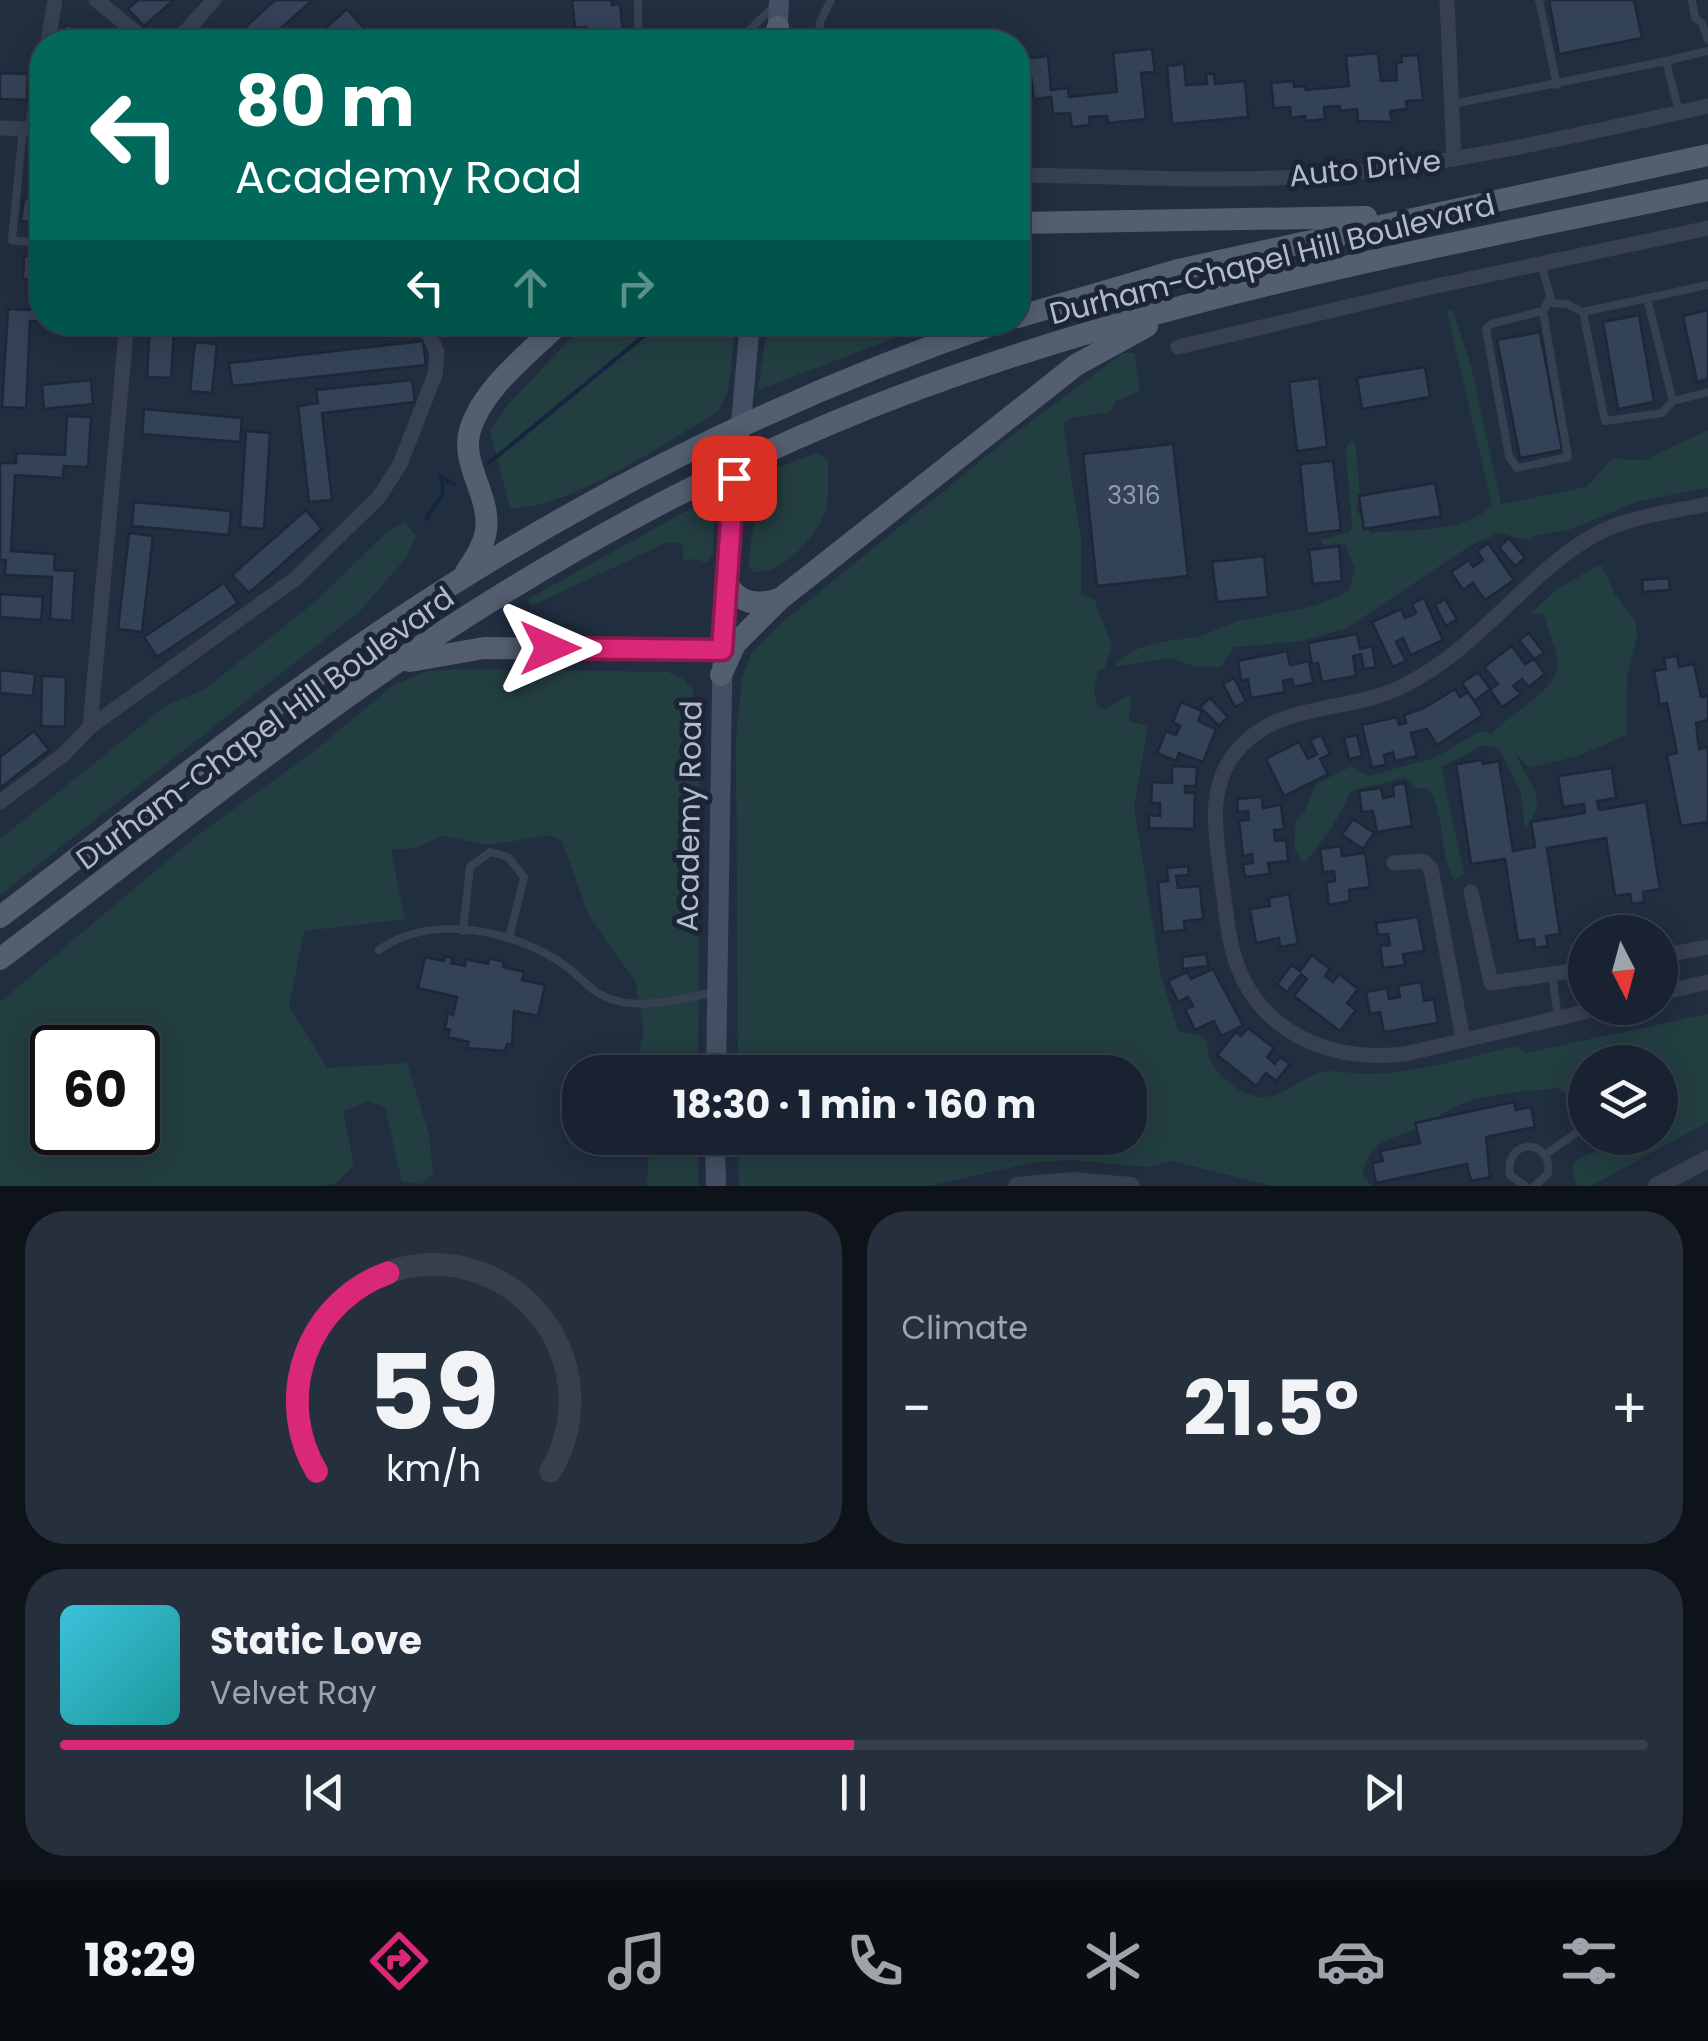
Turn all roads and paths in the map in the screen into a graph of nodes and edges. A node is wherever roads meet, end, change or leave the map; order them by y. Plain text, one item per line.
1 (56, 0) edge
2 (96, 0) edge
3 (214, 0) edge
4 (638, 0) edge
5 (830, 0) edge
6 (1447, 0) edge
7 (1539, 0) edge
8 (1692, 0) edge
9 (779, 1) edge
10 (1705, 21) edge
11 (50, 30) edge
12 (133, 30) edge
13 (187, 30) edge
14 (638, 30) edge
15 (749, 30) edge
16 (777, 30) edge
17 (820, 30) edge
18 (1708, 40) edge
19 (1708, 51) edge
20 (1666, 62) junction
21 (1557, 84) junction
22 (1450, 104) junction
23 (1708, 106) edge
24 (1679, 112) junction
25 (0, 128) edge
26 (30, 129) edge
27 (30, 145) edge
28 (1708, 155) edge
29 (1454, 159) junction
30 (1030, 175) edge
31 (1708, 190) edge
32 (1425, 214) junction
33 (1030, 223) edge
34 (1708, 228) edge
35 (30, 242) edge
36 (1541, 264) junction
37 (1708, 284) edge
38 (1226, 294) junction
39 (1550, 298) junction
40 (1648, 298) junction
41 (1542, 311) junction
42 (1583, 312) junction
43 (1030, 313) edge
44 (126, 335) edge
45 (430, 335) edge
46 (548, 335) edge
47 (749, 335) edge
48 (965, 335) edge
49 (1178, 347) dead end
50 (1708, 392) edge
51 (1673, 401) junction
52 (1708, 504) edge
53 (463, 578) junction
54 (726, 584) junction
55 (780, 599) junction
56 (722, 650) junction
57 (387, 669) junction
58 (721, 674) junction
59 (90, 727) junction
60 (0, 802) edge
61 (1394, 864) dead end
62 (1471, 892) dead end
63 (0, 918) edge
64 (462, 931) junction
65 (509, 939) junction
66 (1708, 947) edge
67 (379, 950) dead end
68 (1678, 953) edge
69 (0, 960) edge
70 (1568, 972) edge
71 (1552, 975) junction
72 (1708, 982) edge
73 (1678, 989) edge
74 (717, 992) junction
75 (1568, 1015) edge
76 (1558, 1017) junction
77 (1463, 1040) junction
78 (716, 1055) edge
79 (1568, 1139) edge
80 (1546, 1154) junction
81 (716, 1155) edge
82 (1708, 1159) edge
83 (1547, 1183) edge
84 (716, 1186) edge
85 (1017, 1186) edge
86 (1131, 1186) edge
87 (1524, 1186) edge
88 (1534, 1186) edge
89 (1658, 1186) edge

1 - 11 street
2 - 12 street
3 - 13 street
4 - 14 lane
5 - 17 lane
6 - 22 street
7 - 21 lane
8 - 10 lane
9 - 15 lane
9 - 16 main road
10 - 18 lane
19 - 20 lane
20 - 21 lane
20 - 24 lane
21 - 22 lane
22 - 29 street
23 - 24 street, Auto Drive
24 - 29 street, Auto Drive
25 - 26 street
27 - 35 lane
28 - 32 main road, Durham-Chapel Hill Boulevard
29 - 30 street, Auto Drive
31 - 38 main road, Durham-Chapel Hill Boulevard
32 - 33 main road
32 - 43 main road, Durham-Chapel Hill Boulevard
34 - 36 street
36 - 39 lane
36 - 49 street
37 - 40 lane
38 - 55 main road
38 - 57 main road, Durham-Chapel Hill Boulevard
39 - 41 lane
39 - 42 lane
40 - 42 lane
40 - 51 lane
41 - 41 lane
42 - 51 lane
44 - 59 street
45 - 59 street
46 - 53 main road
47 - 54 main road, Academy Road
48 - 53 main road, Durham-Chapel Hill Boulevard
50 - 51 lane
52 - 77 street
53 - 63 main road, Durham-Chapel Hill Boulevard
54 - 55 main road
54 - 56 main road, Academy Road
55 - 58 main road
56 - 57 main road
56 - 58 main road, Academy Road
57 - 69 main road, Durham-Chapel Hill Boulevard
58 - 74 main road, Academy Road
59 - 60 street
61 - 77 street
62 - 71 street
64 - 65 lane
64 - 65 lane
64 - 67 lane
65 - 74 lane
66 - 68 street
70 - 71 street
71 - 76 lane
72 - 73 street
74 - 78 main road, Academy Road
75 - 76 street
76 - 77 street
79 - 80 lane
80 - 83 lane
80 - 87 lane
81 - 84 main road
82 - 89 street
83 - 88 lane
85 - 86 street

